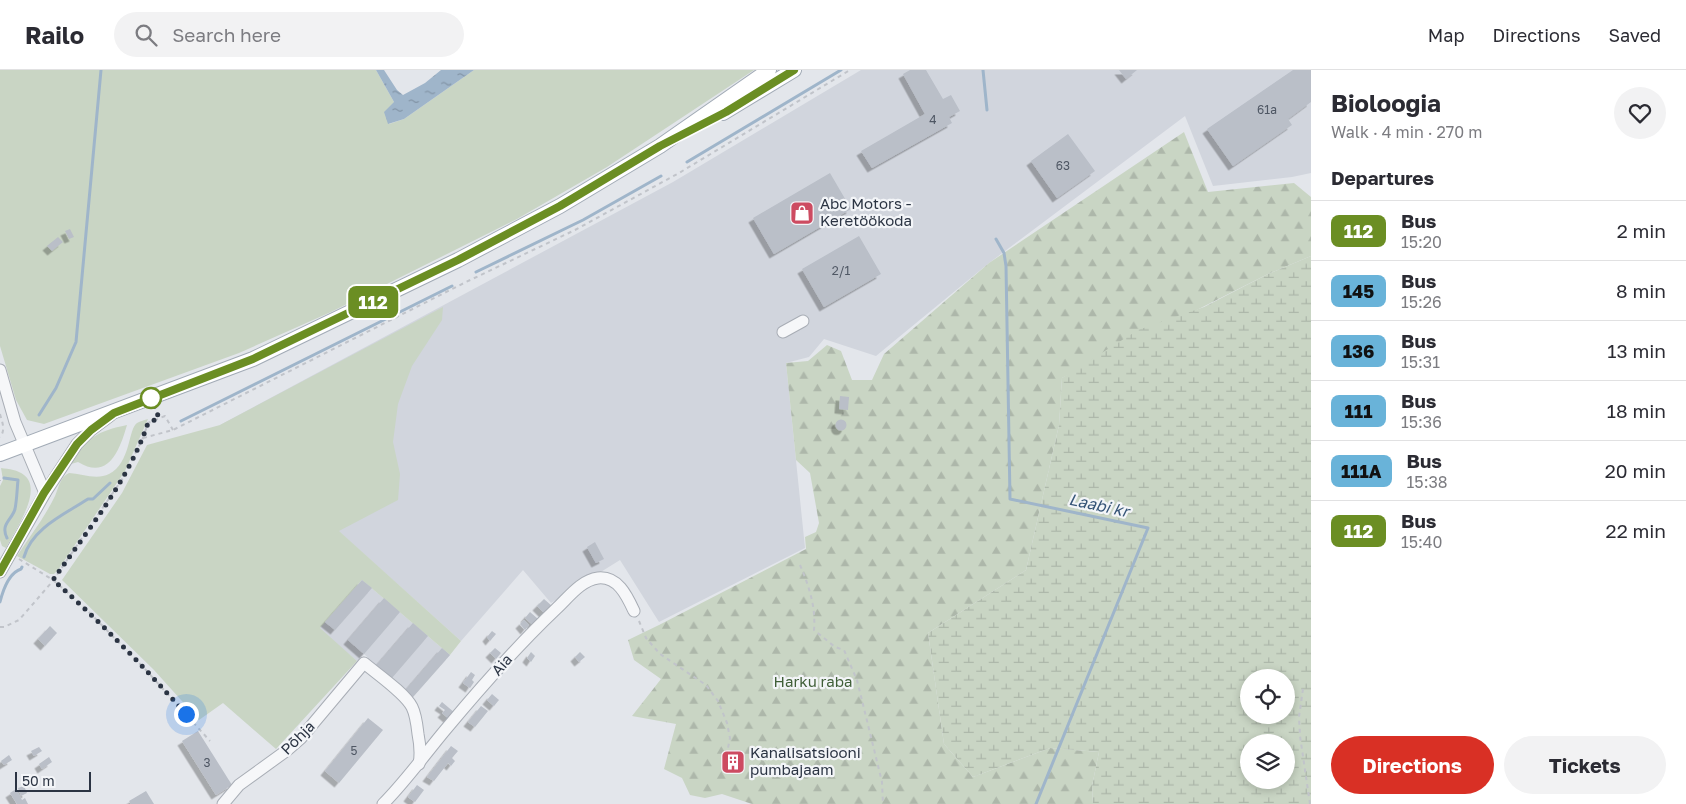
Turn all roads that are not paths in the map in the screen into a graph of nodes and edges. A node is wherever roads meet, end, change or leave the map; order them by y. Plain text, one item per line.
1 (770, 70) edge
2 (794, 70) edge
3 (660, 146) junction
4 (803, 321) dead end
5 (783, 332) dead end
6 (0, 370) edge
7 (114, 413) junction
8 (26, 444) junction
9 (0, 454) edge
10 (44, 493) junction
11 (1, 568) edge
12 (634, 611) road end
13 (419, 764) junction
14 (223, 804) edge
15 (383, 804) edge

1 - 3 main road
2 - 3 main road
3 - 7 main road
4 - 5 street
6 - 8 street
7 - 8 main road
7 - 10 street
8 - 9 main road
8 - 10 street
10 - 11 street
12 - 13 street, Aia
13 - 14 street, Põhja
13 - 15 street, Aia

